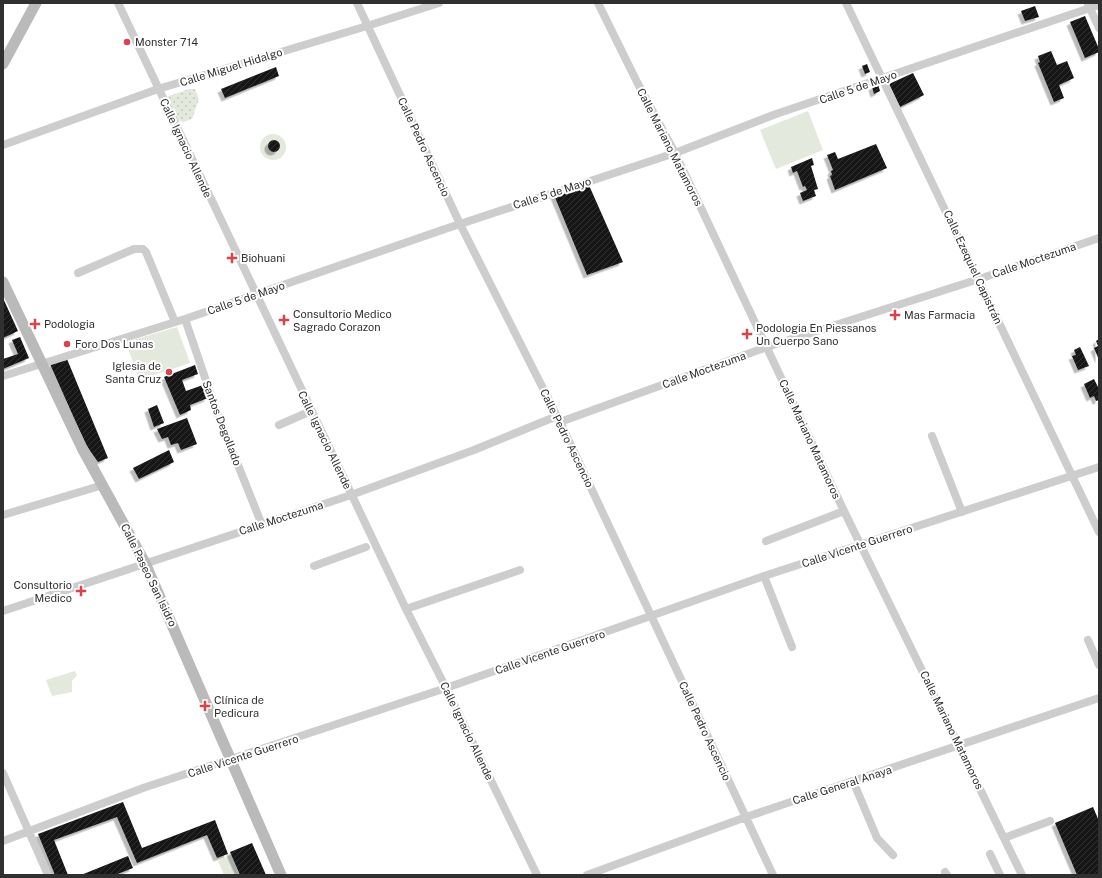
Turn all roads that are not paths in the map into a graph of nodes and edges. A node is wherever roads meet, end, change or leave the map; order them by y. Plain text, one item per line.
1 (36, 3) edge
2 (118, 3) edge
3 (357, 3) edge
4 (439, 3) edge
5 (598, 3) edge
6 (846, 3) edge
7 (1089, 5) edge
8 (1099, 5) edge
9 (367, 26) junction
10 (1099, 28) edge
11 (3, 64) edge
12 (882, 79) junction
13 (158, 89) junction
14 (3, 145) edge
15 (675, 153) junction
16 (460, 224) junction
17 (1099, 238) edge
18 (78, 273) dead end
19 (980, 279) junction
20 (3, 282) edge
21 (256, 295) junction
22 (185, 319) junction
23 (175, 322) junction
24 (767, 347) junction
25 (42, 365) junction
26 (3, 376) edge
27 (311, 411) junction
28 (558, 419) junction
29 (279, 425) dead end
30 (932, 436) dead end
31 (1099, 467) edge
32 (1072, 476) junction
33 (103, 485) junction
34 (351, 494) junction
35 (844, 511) junction
36 (962, 512) junction
37 (3, 515) edge
38 (262, 525) junction
39 (1099, 532) edge
40 (766, 541) dead end
41 (861, 545) junction
42 (366, 547) dead end
43 (145, 563) junction
44 (314, 566) dead end
45 (520, 570) dead end
46 (764, 576) junction
47 (406, 609) junction
48 (3, 611) edge
49 (650, 616) junction
50 (1088, 640) dead end
51 (792, 648) dead end
52 (1099, 665) edge
53 (446, 688) junction
54 (1099, 698) edge
55 (960, 746) junction
56 (231, 760) junction
57 (3, 773) edge
58 (853, 781) junction
59 (746, 817) junction
60 (1050, 821) dead end
61 (29, 832) junction
62 (1004, 838) junction
63 (3, 840) edge
64 (990, 854) dead end
65 (894, 855) dead end
66 (48, 875) edge
67 (281, 875) edge
68 (537, 875) edge
69 (587, 875) edge
70 (773, 875) edge
71 (1000, 875) edge
72 (1022, 875) edge

1 - 11 main road
2 - 13 street, Calle Ignacio Allende
3 - 9 street, Calle Pedro Ascencio
4 - 9 street, Calle Miguel Hidalgo
5 - 15 street, Calle Mariano Matamoros
6 - 12 street, Calle Ezequiel Capistrán
7 - 8 street, Calle 5 de Mayo
7 - 10 street
7 - 12 street, Calle 5 de Mayo
9 - 13 street, Calle Miguel Hidalgo
9 - 16 street, Calle Pedro Ascencio
12 - 15 street, Calle 5 de Mayo
12 - 19 street, Calle Ezequiel Capistrán
13 - 14 street, Calle Miguel Hidalgo
13 - 21 street, Calle Ignacio Allende
15 - 16 street, Calle 5 de Mayo
15 - 24 street, Calle Mariano Matamoros
16 - 21 street, Calle 5 de Mayo
16 - 28 street, Calle Pedro Ascencio
17 - 19 street, Calle Moctezuma
18 - 23 street
19 - 24 street, Calle Moctezuma
19 - 32 street, Calle Ezequiel Capistrán
20 - 25 main road, Calle Paseo San Isidro
21 - 22 street, Calle 5 de Mayo
21 - 27 street, Calle Ignacio Allende
22 - 23 street, Calle 5 de Mayo
22 - 38 street, Santos Degollado
23 - 25 street, Calle 5 de Mayo
24 - 28 street, Calle Moctezuma
24 - 35 street, Calle Mariano Matamoros
25 - 26 street, Calle 5 de Mayo
25 - 33 main road, Calle Paseo San Isidro
27 - 29 street
27 - 34 street, Calle Ignacio Allende
28 - 34 street, Calle Moctezuma
28 - 49 street, Calle Pedro Ascencio
30 - 36 street
31 - 32 street, Calle Vicente Guerrero
32 - 36 street, Calle Vicente Guerrero
32 - 39 street, Calle Ezequiel Capistrán
33 - 37 street
33 - 43 main road, Calle Paseo San Isidro
34 - 38 street, Calle Moctezuma
34 - 47 street, Calle Ignacio Allende
35 - 40 street
35 - 41 street, Calle Mariano Matamoros
36 - 41 street, Calle Vicente Guerrero
38 - 43 street, Calle Moctezuma
41 - 46 street, Calle Vicente Guerrero
41 - 55 street, Calle Mariano Matamoros
42 - 44 street
43 - 48 street, Calle Moctezuma
43 - 56 main road, Calle Paseo San Isidro
45 - 47 street
46 - 49 street, Calle Vicente Guerrero
46 - 51 street
47 - 53 street, Calle Ignacio Allende
49 - 53 street, Calle Vicente Guerrero
49 - 59 street, Calle Pedro Ascencio
50 - 52 street
53 - 56 street, Calle Vicente Guerrero
53 - 68 street, Calle Ignacio Allende
54 - 55 street, Calle General Anaya
55 - 58 street, Calle General Anaya
55 - 62 street, Calle Mariano Matamoros
56 - 61 street, Calle Vicente Guerrero
56 - 67 main road, Calle Paseo San Isidro
57 - 61 street
58 - 59 street, Calle General Anaya
58 - 65 street
59 - 69 street, Calle General Anaya
59 - 70 street, Calle Pedro Ascencio
60 - 62 street
61 - 63 street, Calle Vicente Guerrero
61 - 66 street
62 - 72 street, Calle Mariano Matamoros
64 - 71 street

